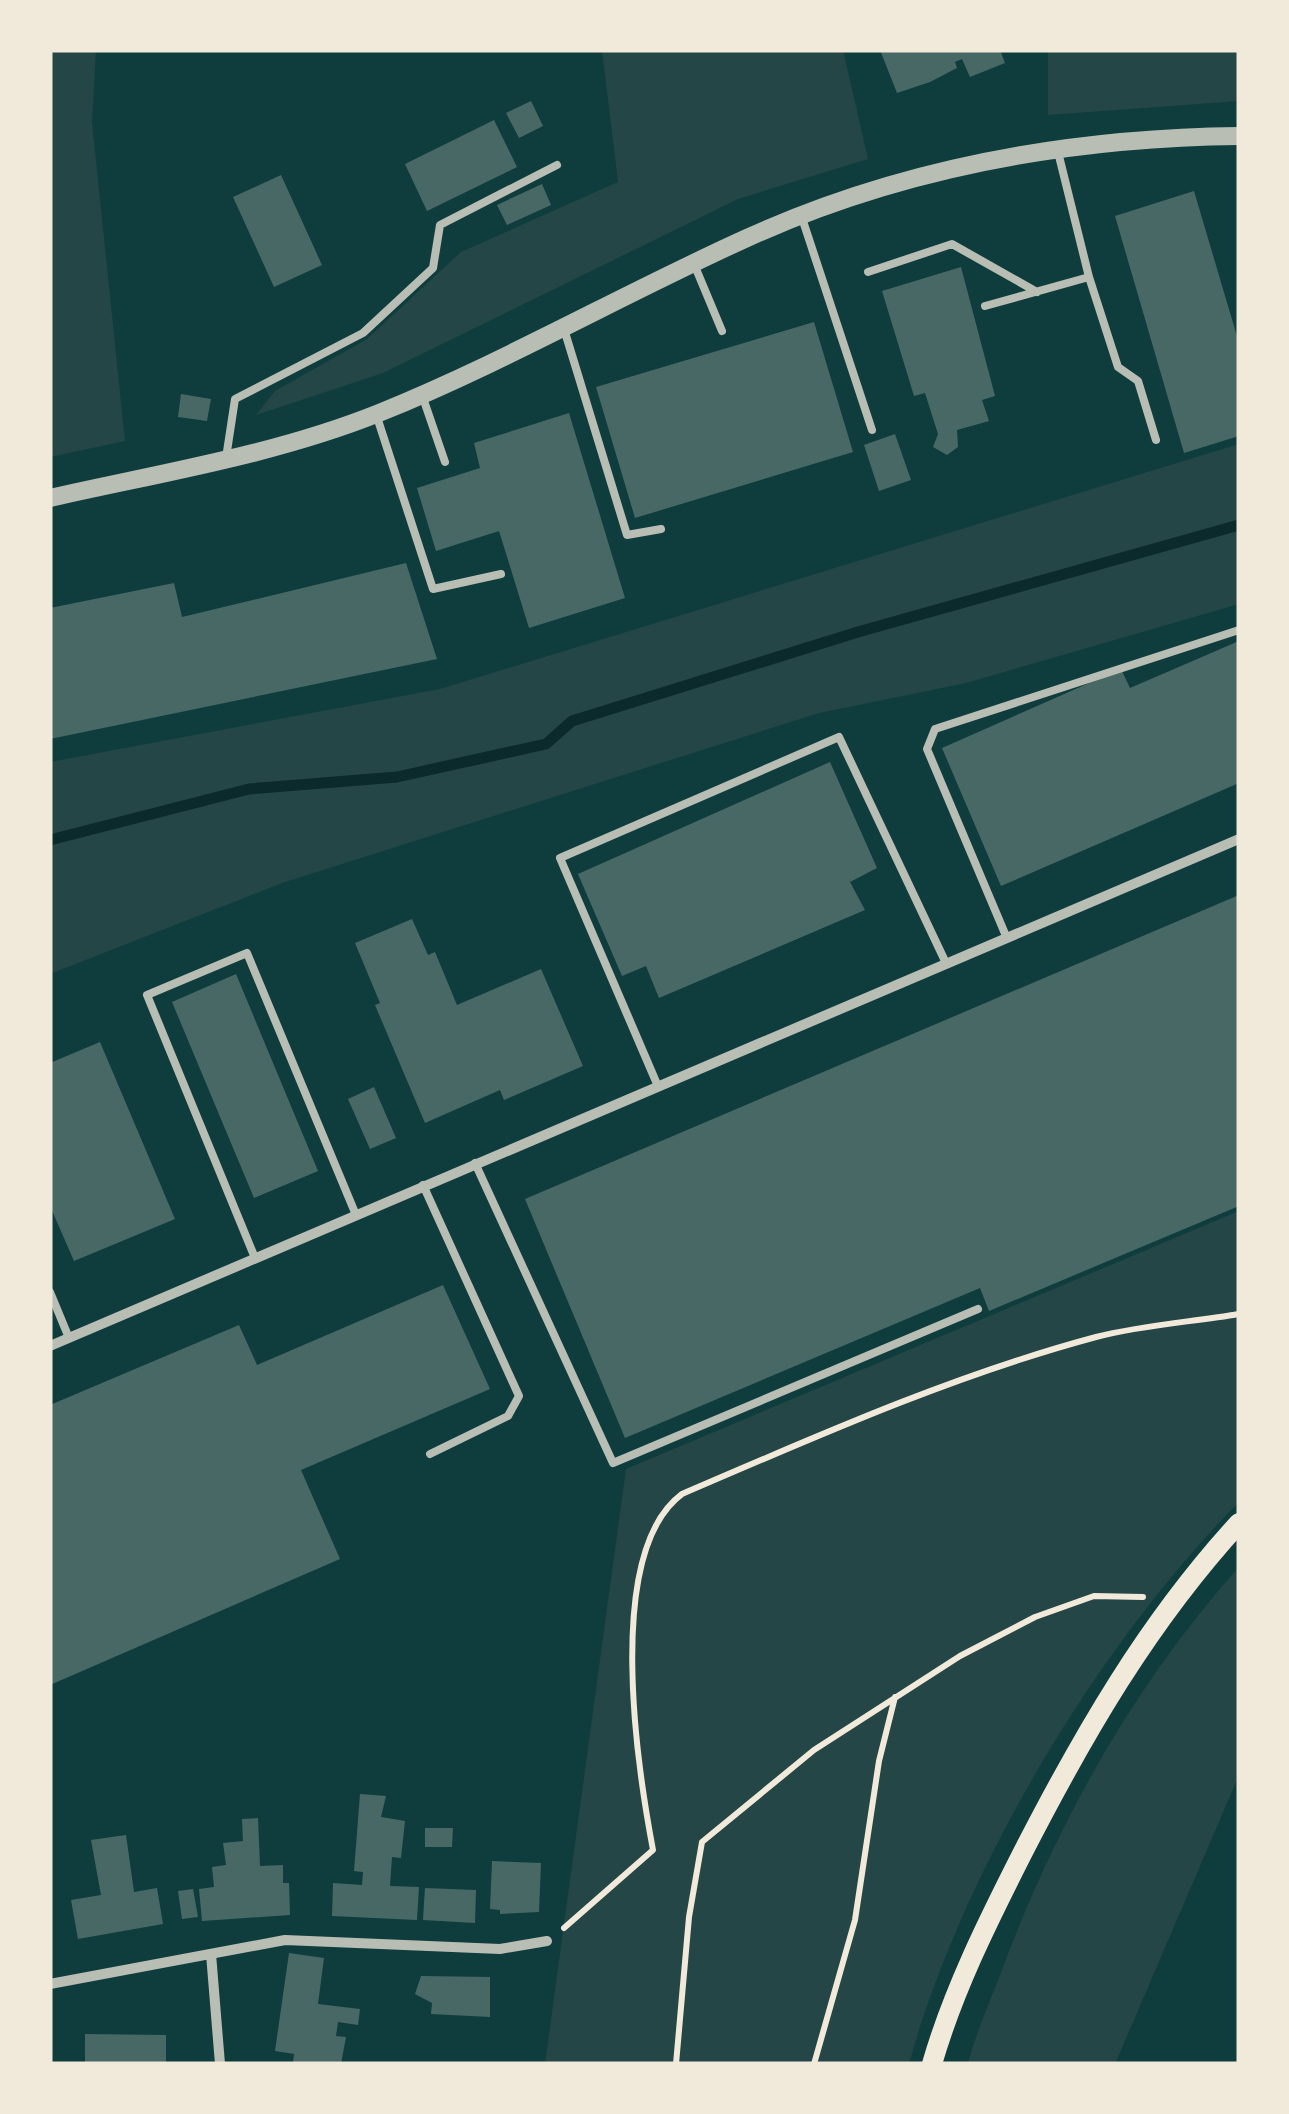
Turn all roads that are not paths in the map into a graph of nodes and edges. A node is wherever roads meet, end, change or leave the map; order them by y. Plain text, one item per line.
1 (1239, 136) edge
2 (1057, 148) junction
3 (557, 165) dead end
4 (801, 216) junction
5 (694, 264) junction
6 (868, 272) dead end
7 (1088, 278) junction
8 (1036, 292) junction
9 (986, 306) dead end
10 (564, 329) junction
11 (722, 331) dead end
12 (422, 395) junction
13 (376, 414) junction
14 (872, 430) dead end
15 (1156, 440) dead end
16 (226, 458) junction
17 (445, 462) dead end
18 (50, 498) edge
19 (661, 529) dead end
20 (501, 574) dead end
21 (1239, 630) edge
22 (1239, 839) edge
23 (1006, 936) junction
24 (945, 962) junction
25 (657, 1084) junction
26 (475, 1163) junction
27 (423, 1186) junction
28 (356, 1215) junction
29 (255, 1258) junction
30 (50, 1292) edge
31 (978, 1309) dead end
32 (69, 1338) junction
33 (50, 1346) edge
34 (430, 1454) dead end
35 (1239, 1523) edge
36 (547, 1941) road end
37 (211, 1954) junction
38 (50, 1984) edge
39 (220, 2064) edge
40 (932, 2064) edge

1 - 2 street
2 - 4 street
2 - 7 lane
3 - 16 lane
4 - 5 street
4 - 14 lane
5 - 10 street
5 - 11 lane
6 - 8 lane
7 - 8 lane
7 - 15 lane
8 - 9 lane
10 - 12 street
10 - 19 lane
12 - 13 street
12 - 17 lane
13 - 16 street
13 - 20 lane
16 - 18 street
21 - 23 lane
22 - 23 street
23 - 24 street
24 - 25 street
24 - 25 lane
25 - 26 street
26 - 27 street
26 - 31 lane
27 - 28 street
27 - 34 lane
28 - 29 street
28 - 29 lane
29 - 32 street
30 - 32 lane
32 - 33 street
35 - 40 main road
36 - 37 street
37 - 38 street
37 - 39 street

